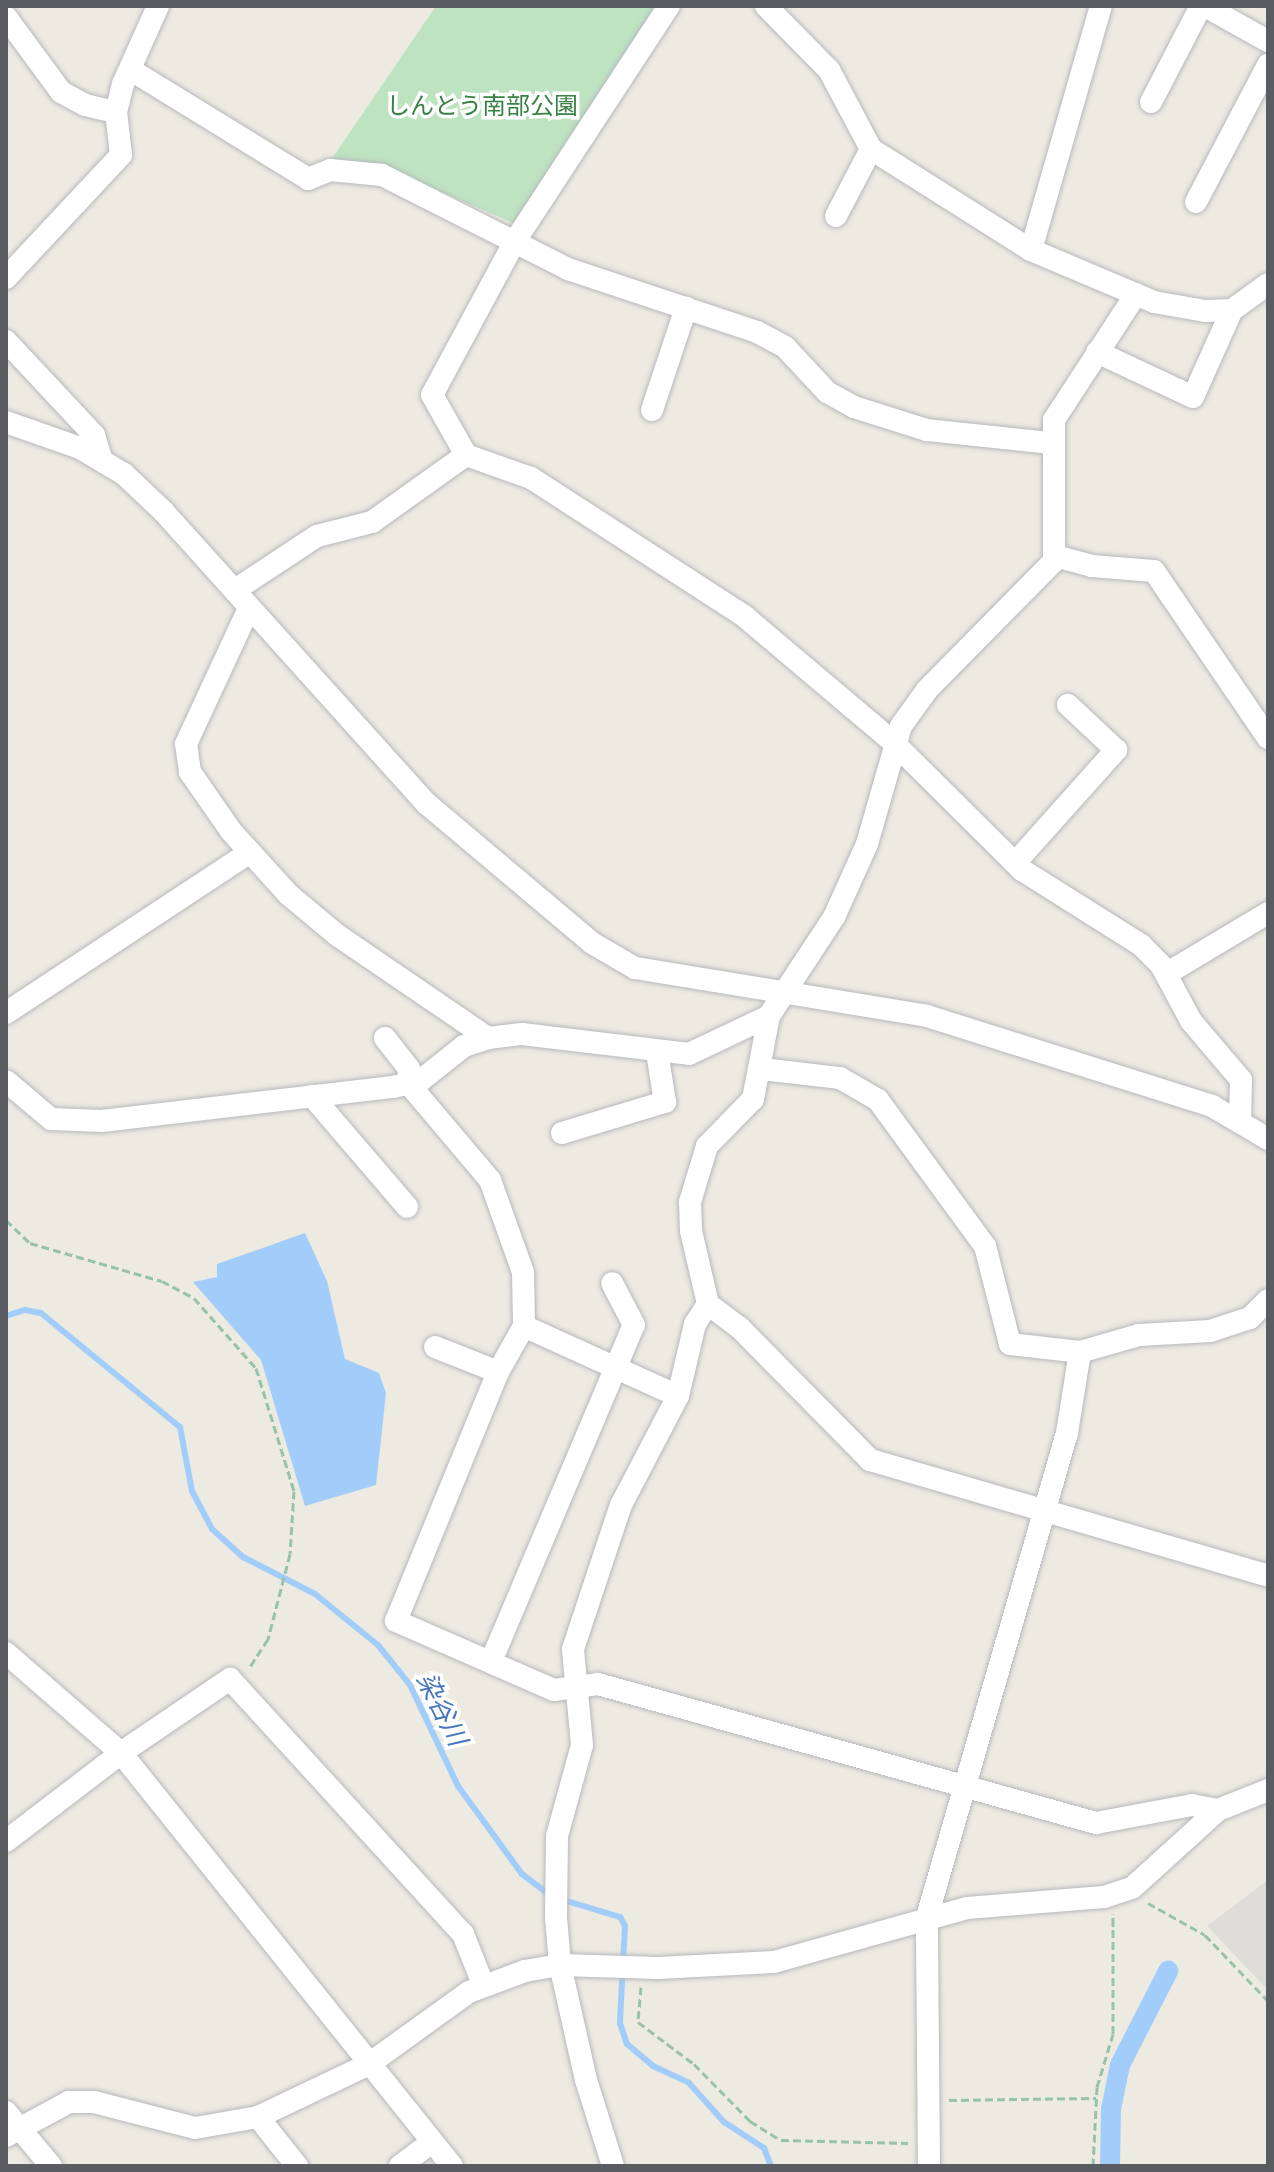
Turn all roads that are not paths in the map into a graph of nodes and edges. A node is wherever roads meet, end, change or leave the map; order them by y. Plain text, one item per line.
1 (158, 6) edge
2 (669, 6) edge
3 (766, 6) edge
4 (1101, 6) edge
5 (1203, 6) edge
6 (6, 17) edge
7 (1268, 41) edge
8 (1268, 65) edge
9 (131, 70) junction
10 (1151, 102) dead end
11 (116, 112) junction
12 (871, 149) junction
13 (1196, 202) dead end
14 (836, 216) dead end
15 (515, 241) junction
16 (1031, 250) junction
17 (9, 268) edge
18 (1268, 284) edge
19 (1136, 294) junction
20 (686, 308) junction
21 (1232, 310) junction
22 (6, 341) edge
23 (1097, 352) junction
24 (652, 410) dead end
25 (6, 422) edge
26 (1050, 443) junction
27 (466, 455) junction
28 (102, 461) junction
29 (1055, 556) junction
30 (242, 599) junction
31 (1068, 705) dead end
32 (1268, 738) edge
33 (893, 742) junction
34 (250, 852) junction
35 (1015, 863) junction
36 (1268, 913) edge
37 (1166, 974) junction
38 (783, 991) junction
39 (8, 1007) edge
40 (769, 1016) junction
41 (385, 1038) dead end
42 (488, 1038) junction
43 (657, 1052) junction
44 (762, 1069) junction
45 (6, 1081) edge
46 (408, 1083) junction
47 (312, 1096) junction
48 (1240, 1122) junction
49 (562, 1133) dead end
50 (1268, 1139) edge
51 (407, 1207) dead end
52 (612, 1283) dead end
53 (1268, 1300) edge
54 (708, 1304) junction
55 (524, 1326) junction
56 (435, 1347) dead end
57 (1080, 1352) junction
58 (617, 1368) junction
59 (498, 1372) junction
60 (678, 1396) junction
61 (1042, 1511) junction
62 (1268, 1576) edge
63 (6, 1653) edge
64 (492, 1659) junction
65 (578, 1687) junction
66 (121, 1753) junction
67 (963, 1789) junction
68 (1268, 1790) edge
69 (1218, 1810) junction
70 (6, 1841) edge
71 (927, 1917) junction
72 (560, 1965) junction
73 (483, 1984) junction
74 (369, 2064) junction
75 (258, 2117) junction
76 (10, 2125) edge
77 (432, 2142) junction
78 (929, 2155) edge
79 (612, 2165) edge
80 (51, 2166) edge
81 (297, 2166) edge
82 (400, 2166) edge
83 (452, 2166) edge

1 - 9 street
2 - 15 street
3 - 12 street
4 - 16 street
5 - 7 street
5 - 10 street
6 - 11 street
8 - 13 street
9 - 11 street
9 - 15 street
11 - 17 street
12 - 14 street
12 - 16 street
15 - 20 street
15 - 27 street
16 - 19 street
18 - 21 street
19 - 21 street
19 - 23 street
20 - 24 street
20 - 26 street
21 - 23 street
22 - 28 street
23 - 26 street
25 - 28 street
26 - 29 street
27 - 30 street
27 - 33 street
28 - 30 street
29 - 32 street
29 - 33 street
30 - 34 street
30 - 38 street
31 - 35 street
33 - 35 street
33 - 38 street
34 - 39 street
34 - 42 street
35 - 37 street
36 - 37 street
37 - 48 street
38 - 40 street
38 - 48 street
40 - 43 street
40 - 44 street
41 - 46 street
42 - 43 street
42 - 46 street
43 - 49 street
44 - 54 street
44 - 57 street
45 - 47 street
46 - 47 street
46 - 55 street
47 - 51 street
48 - 50 street
52 - 58 street
53 - 57 street
54 - 60 street
54 - 61 street
55 - 58 street
55 - 59 street
56 - 59 street
57 - 61 street
58 - 60 street
58 - 64 street
59 - 64 street
60 - 65 street
61 - 62 street
61 - 67 street
63 - 66 street
64 - 65 street
65 - 67 street
65 - 72 street
66 - 70 street
66 - 73 street
66 - 74 street
67 - 69 street
67 - 71 street
68 - 69 street
69 - 71 street
71 - 72 street
71 - 78 street
72 - 73 street
72 - 79 street
73 - 74 street
74 - 75 street
74 - 77 street
75 - 76 street
75 - 81 street
76 - 80 street
77 - 82 street
77 - 83 street

